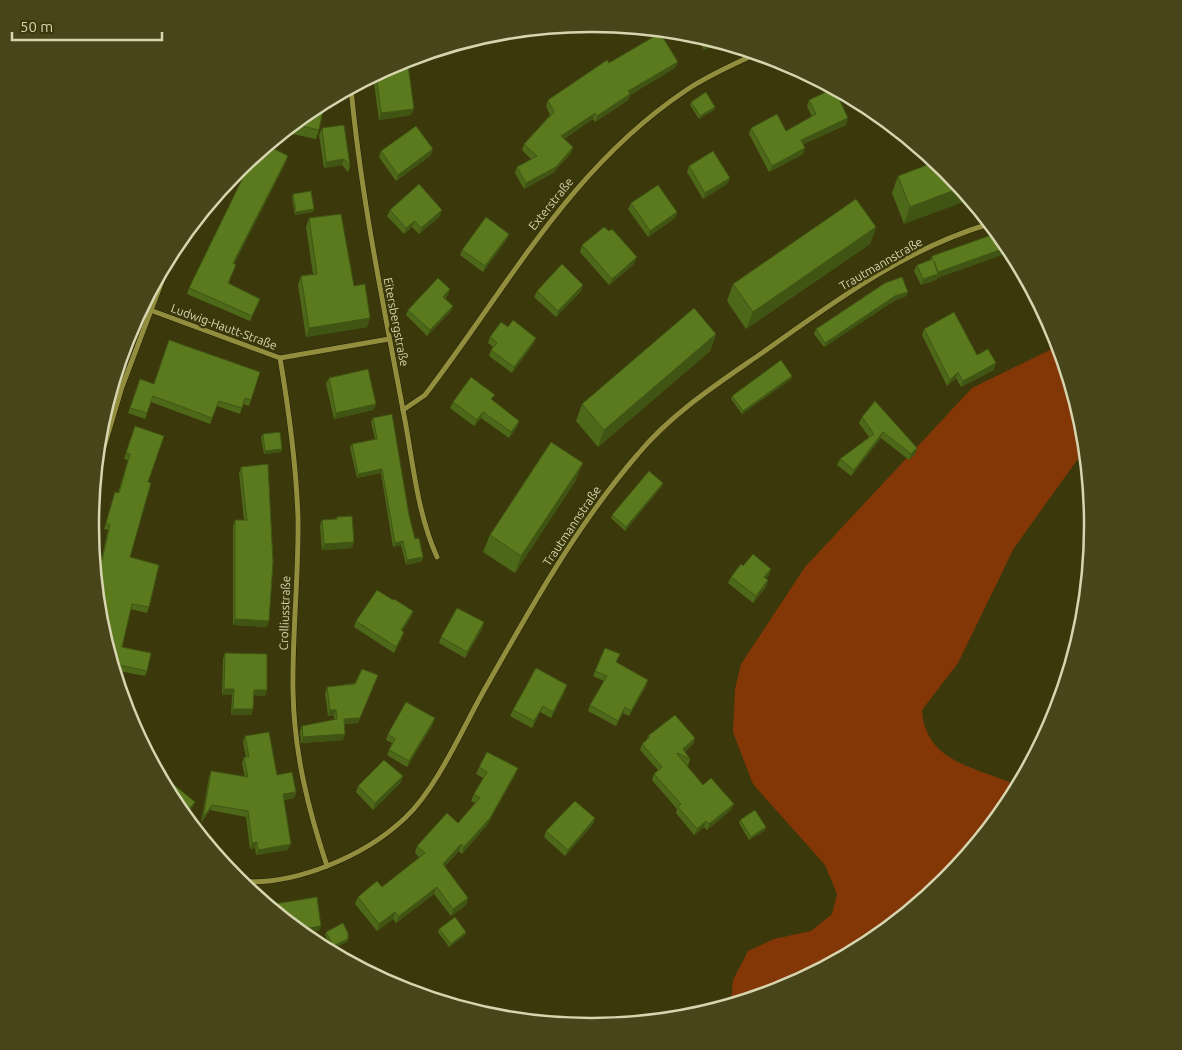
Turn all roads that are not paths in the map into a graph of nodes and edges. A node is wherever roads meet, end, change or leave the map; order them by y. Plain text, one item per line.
1 (747, 58) edge
2 (352, 94) edge
3 (983, 226) edge
4 (157, 292) edge
5 (150, 310) junction
6 (389, 339) junction
7 (280, 358) junction
8 (403, 410) junction
9 (107, 435) edge
10 (437, 557) dead end
11 (327, 866) junction
12 (251, 880) edge

1 - 8 street, Exterstraße
2 - 6 street, Eitersbergstraße
3 - 11 street, Trautmannstraße
4 - 5 street
5 - 7 street, Ludwig-Hautt-Straße
5 - 9 street
6 - 7 street, Ludwig-Hautt-Straße
6 - 8 street, Eitersbergstraße
7 - 11 street, Crolliusstraße
8 - 10 street, Eitersbergstraße
11 - 12 street, Trautmannstraße

